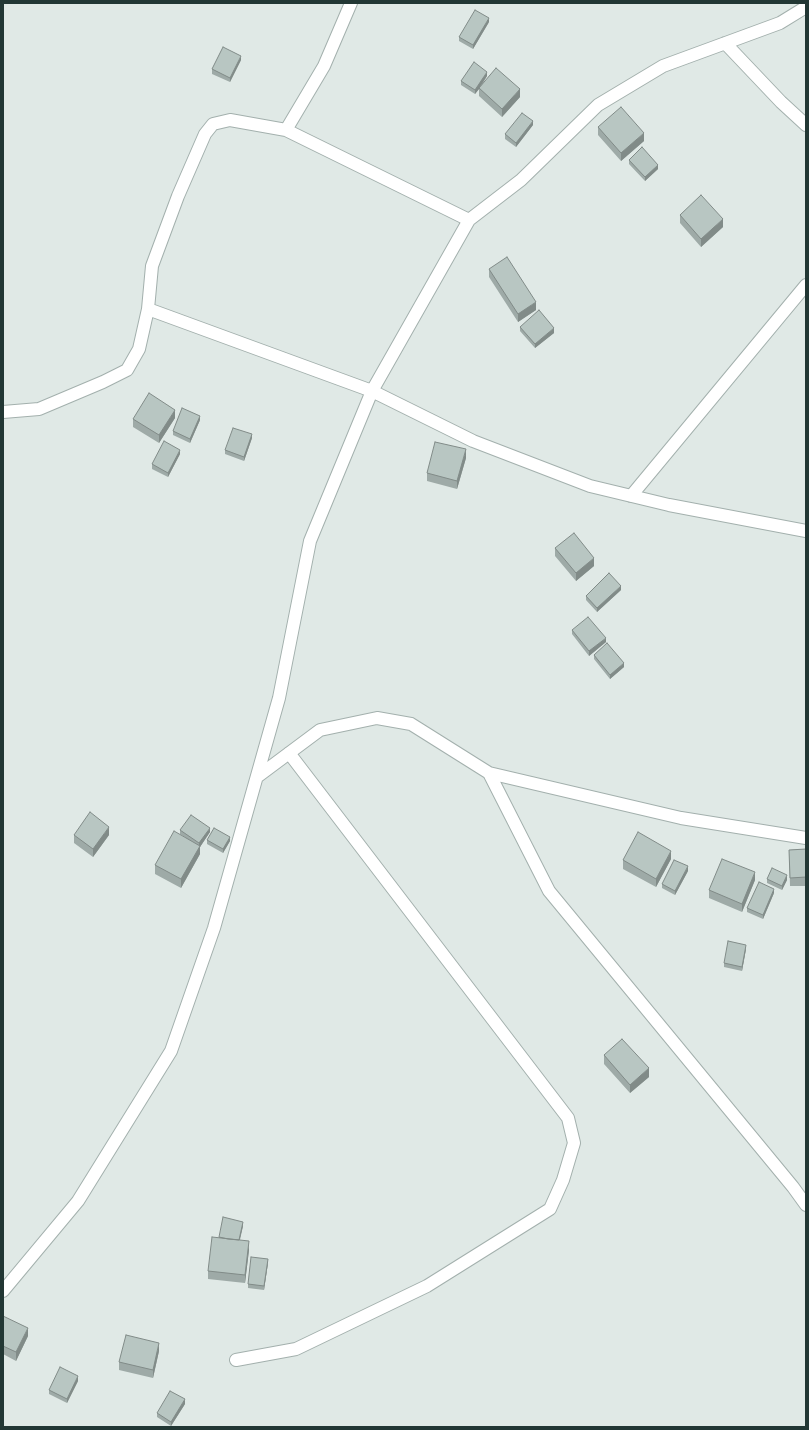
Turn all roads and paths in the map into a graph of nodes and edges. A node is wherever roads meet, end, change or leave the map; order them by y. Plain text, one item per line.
1 (351, 3) edge
2 (806, 7) edge
3 (725, 43) junction
4 (806, 125) edge
5 (286, 130) junction
6 (469, 220) junction
7 (806, 285) edge
8 (148, 309) junction
9 (372, 391) junction
10 (3, 412) edge
11 (631, 496) junction
12 (806, 531) edge
13 (289, 753) junction
14 (489, 773) junction
15 (257, 777) junction
16 (806, 838) edge
17 (806, 1205) edge
18 (3, 1291) edge
19 (236, 1360) dead end

1 - 5 street
2 - 3 street
3 - 4 street
3 - 6 street
5 - 6 street
5 - 8 street
6 - 9 street
7 - 11 street
8 - 9 street
8 - 10 street
9 - 11 street
9 - 15 street
11 - 12 street
13 - 14 street
13 - 15 street
13 - 19 street
14 - 16 street
14 - 17 street
15 - 18 street

